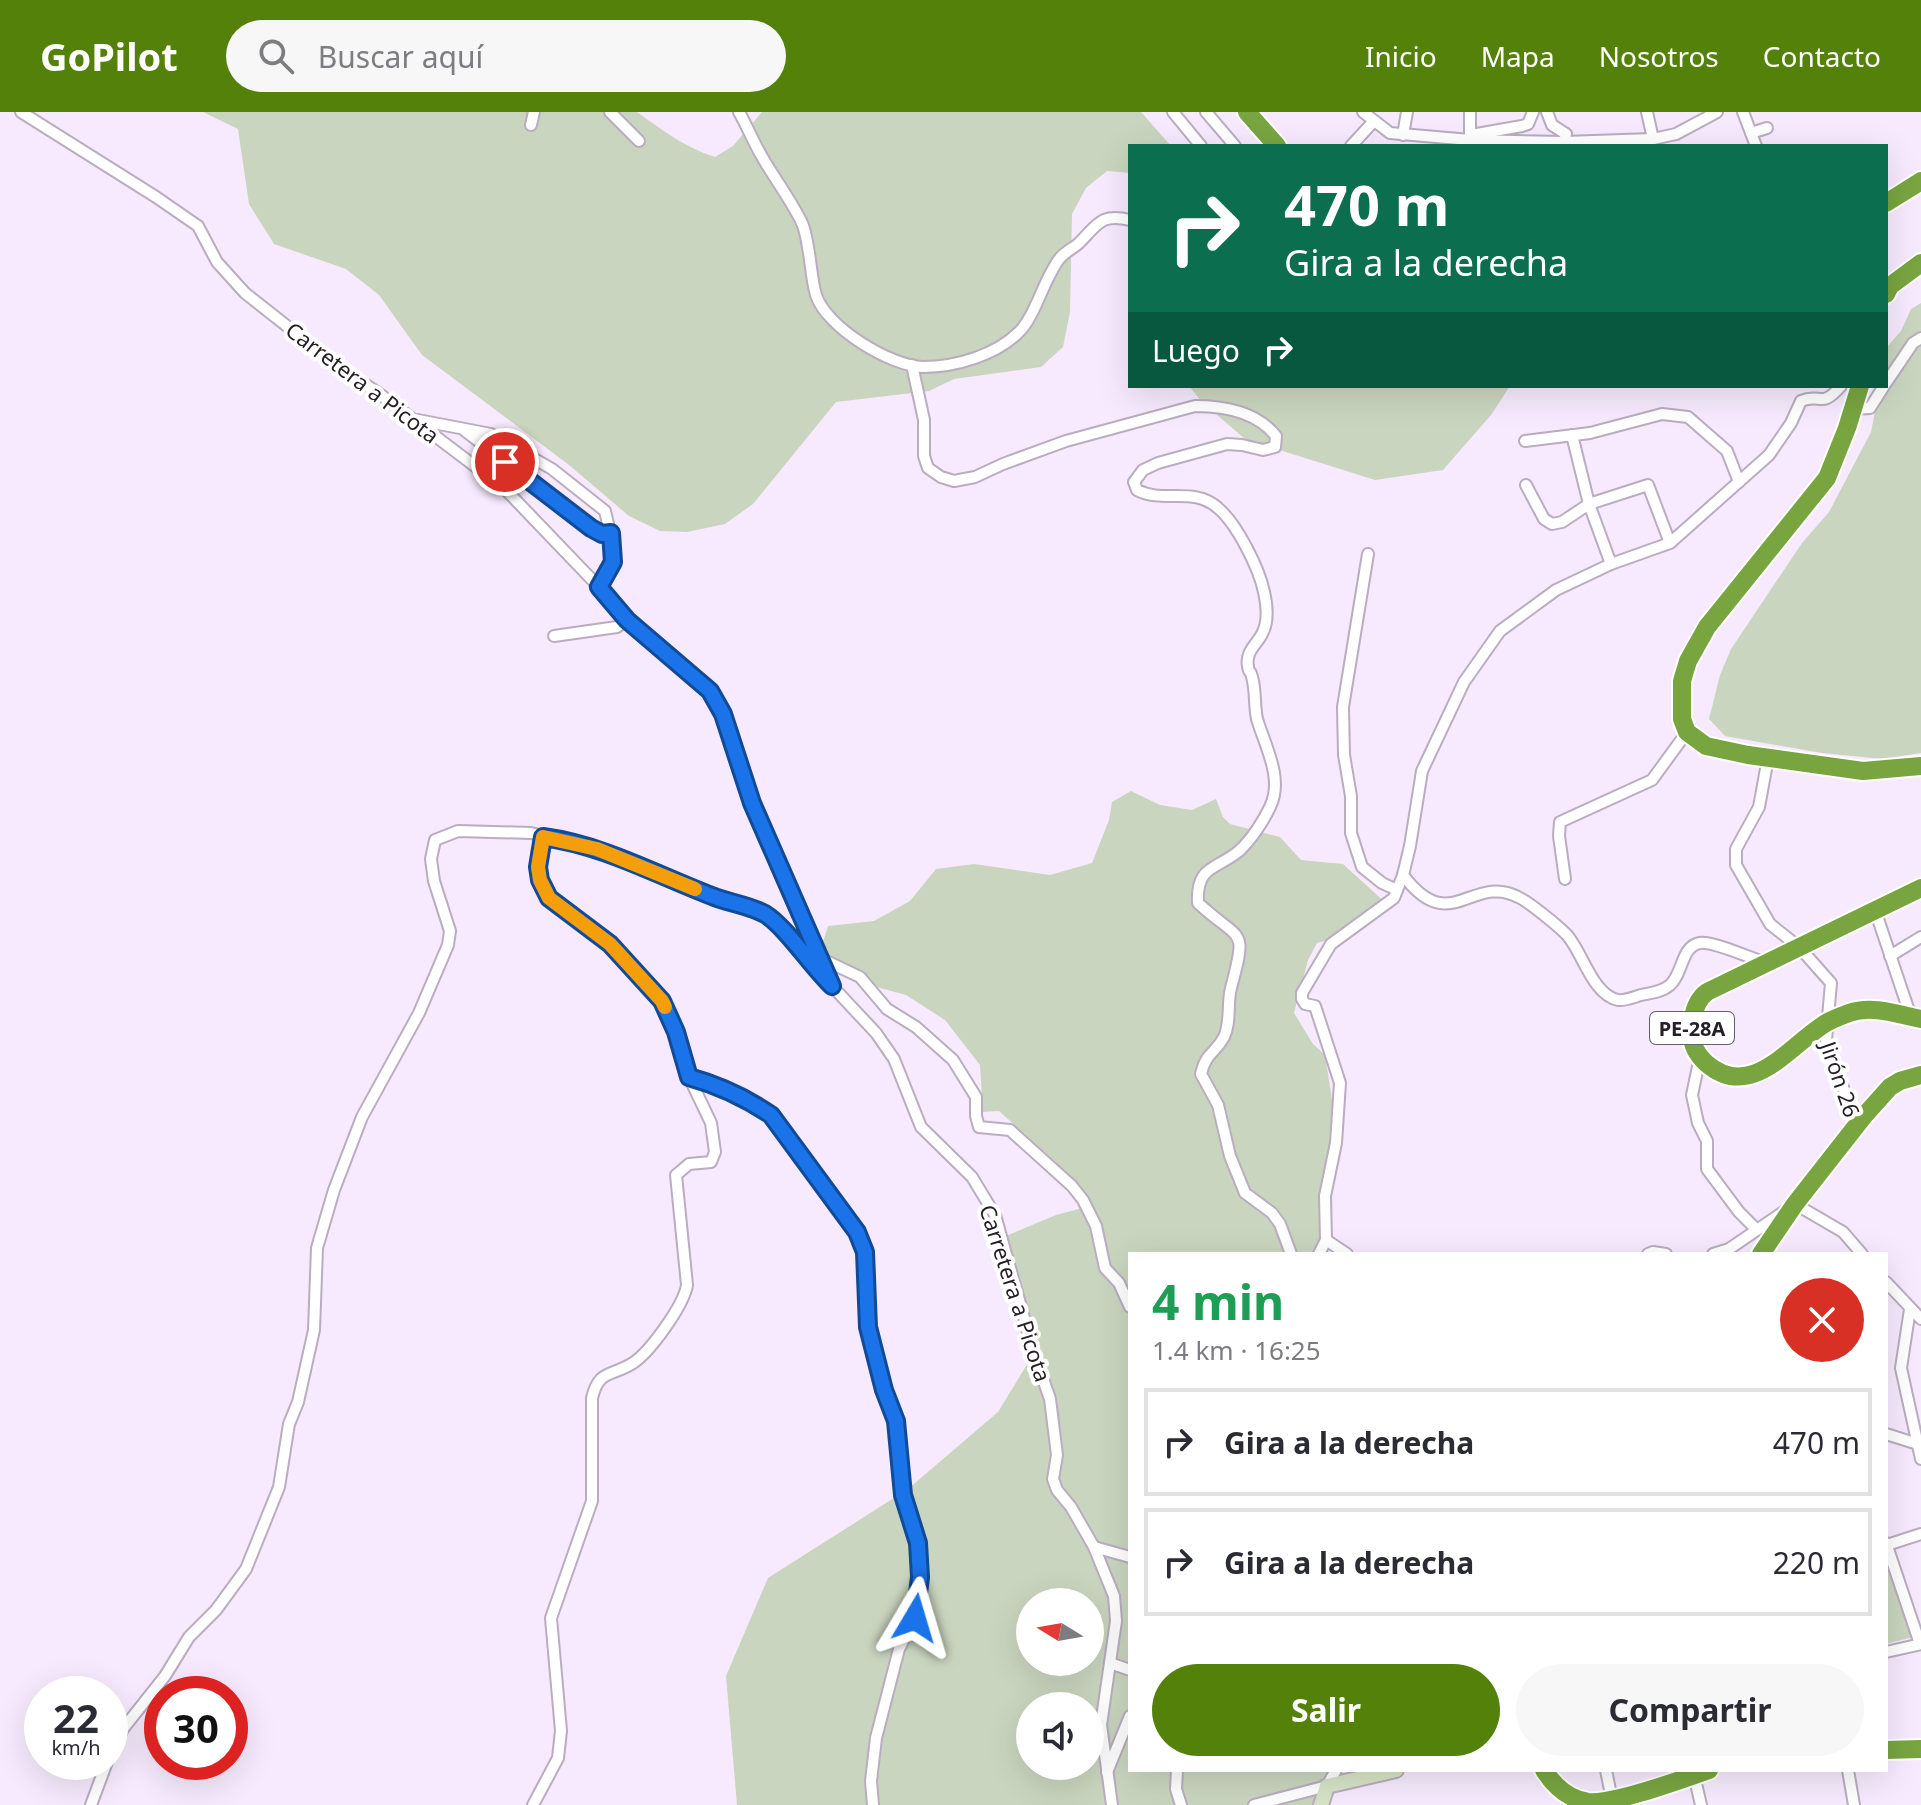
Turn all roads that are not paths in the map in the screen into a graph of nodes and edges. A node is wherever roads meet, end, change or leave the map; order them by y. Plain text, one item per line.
1 (21, 112) edge
2 (534, 112) edge
3 (610, 112) edge
4 (739, 112) edge
5 (1173, 112) edge
6 (1206, 112) edge
7 (1247, 112) edge
8 (1363, 112) edge
9 (1407, 112) edge
10 (1470, 112) edge
11 (1547, 112) edge
12 (1647, 112) edge
13 (1717, 112) edge
14 (1743, 112) edge
15 (1533, 114) edge
16 (1373, 122) junction
17 (531, 125) dead end
18 (1767, 128) dead end
19 (1751, 133) junction
20 (1403, 135) junction
21 (1653, 139) junction
22 (639, 141) dead end
23 (1469, 141) edge
24 (1430, 142) edge
25 (1564, 142) junction
26 (1199, 144) edge
27 (1239, 144) edge
28 (1275, 144) edge
29 (1353, 144) edge
30 (1547, 144) edge
31 (1755, 144) edge
32 (1921, 181) edge
33 (1888, 202) edge
34 (1128, 220) edge
35 (1921, 263) edge
36 (1888, 290) edge
37 (1921, 338) edge
38 (912, 365) junction
39 (1888, 380) edge
40 (1839, 388) edge
41 (1859, 388) edge
42 (1882, 388) edge
43 (1854, 409) junction
44 (414, 420) junction
45 (462, 428) junction
46 (1572, 435) junction
47 (1525, 441) dead end
48 (1739, 482) junction
49 (1526, 485) dead end
50 (1589, 504) junction
51 (611, 533) junction
52 (1670, 543) junction
53 (1368, 554) dead end
54 (1611, 564) junction
55 (599, 587) junction
56 (627, 620) junction
57 (554, 636) dead end
58 (1687, 732) junction
59 (1768, 758) junction
60 (1921, 766) edge
61 (543, 837) junction
62 (1403, 875) junction
63 (1565, 879) dead end
64 (1921, 888) edge
65 (1397, 890) junction
66 (1875, 910) junction
67 (1921, 937) edge
68 (1800, 948) junction
69 (1890, 956) junction
70 (820, 958) junction
71 (1764, 962) junction
72 (832, 986) junction
73 (1916, 1018) edge
74 (1826, 1022) junction
75 (1700, 1057) junction
76 (1921, 1075) edge
77 (689, 1077) junction
78 (1857, 1126) junction
79 (1795, 1204) junction
80 (1757, 1230) junction
81 (1326, 1240) junction
82 (1290, 1252) edge
83 (1320, 1252) edge
84 (1344, 1252) edge
85 (1719, 1252) edge
86 (1762, 1252) edge
87 (1860, 1252) edge
88 (1888, 1284) edge
89 (1128, 1303) edge
90 (1910, 1309) junction
91 (1921, 1319) edge
92 (1888, 1435) edge
93 (1919, 1444) edge
94 (1921, 1459) edge
95 (1921, 1534) edge
96 (1888, 1543) edge
97 (1094, 1547) junction
98 (1888, 1550) edge
99 (1128, 1556) edge
100 (1116, 1621) junction
101 (1128, 1624) edge
102 (1920, 1644) edge
103 (1888, 1652) edge
104 (1110, 1663) junction
105 (1128, 1669) edge
106 (1128, 1721) edge
107 (128, 1723) edge
108 (1921, 1749) edge
109 (1888, 1750) edge
110 (1177, 1772) edge
111 (1335, 1772) edge
112 (1387, 1772) edge
113 (1546, 1772) edge
114 (1606, 1772) edge
115 (1699, 1772) edge
116 (1848, 1772) edge
117 (1107, 1774) junction
118 (100, 1780) edge
119 (1327, 1786) junction
120 (1612, 1800) junction
121 (91, 1805) edge
122 (533, 1805) edge
123 (873, 1805) edge
124 (1112, 1805) edge
125 (1181, 1805) edge
126 (1254, 1805) edge
127 (1321, 1805) edge
128 (1701, 1805) edge
129 (1854, 1805) edge

1 - 44 street, Carretera a Picota
2 - 17 street
3 - 22 street
4 - 38 street
5 - 26 street
6 - 27 street
7 - 28 highway
8 - 16 street
9 - 20 street
10 - 23 street
11 - 25 street
12 - 21 street
13 - 21 street
14 - 19 street
15 - 23 street
16 - 20 street
16 - 29 street
18 - 19 street
19 - 31 street
20 - 24 street
21 - 25 street
23 - 24 street
23 - 30 street
25 - 30 street
32 - 33 highway
34 - 38 street
35 - 36 highway
37 - 39 street
38 - 82 street
40 - 48 street
41 - 43 highway
42 - 43 street
43 - 58 highway
44 - 45 street
44 - 55 street, Carretera a Picota
45 - 51 street
45 - 51 street
46 - 47 street
46 - 48 street
46 - 50 street
48 - 52 street
49 - 50 street
50 - 52 street
50 - 54 street
51 - 55 street
52 - 54 street
53 - 65 street
54 - 62 street
55 - 56 street, Carretera a Picota
56 - 57 street
56 - 70 street, Carretera a Picota
58 - 59 highway
58 - 63 street
59 - 60 highway
59 - 68 street, Jirón 26
61 - 72 street
61 - 77 street
61 - 107 street
62 - 65 street
62 - 71 street
64 - 66 highway, PE-28A
65 - 81 street
66 - 68 highway, PE-28A
66 - 69 street
67 - 69 street
68 - 71 highway, PE-28A
68 - 74 street, Jirón 26
69 - 73 street
70 - 72 street, Carretera a Picota
70 - 89 street
71 - 75 highway, PE-28A
72 - 97 street, Carretera a Picota
73 - 74 highway, PE-28A
74 - 75 highway, PE-28A
74 - 78 street, Jirón 26
75 - 80 street
76 - 78 highway
77 - 122 street
77 - 123 street
78 - 79 highway
79 - 80 street
79 - 86 highway
79 - 87 street
80 - 85 street
81 - 83 street
81 - 84 street
88 - 90 street
90 - 91 street
90 - 93 street
92 - 93 street
93 - 94 street
95 - 96 street
97 - 99 street
97 - 100 street, Carretera a Picota
98 - 102 street
100 - 101 street
100 - 104 street, Carretera a Picota
102 - 103 street
104 - 105 street
104 - 117 street, Carretera a Picota
106 - 117 street
108 - 109 highway
110 - 125 street
111 - 119 street
112 - 119 street
113 - 120 highway
114 - 120 street
115 - 120 highway
115 - 128 street
116 - 129 street
117 - 124 street, Carretera a Picota
118 - 121 street
119 - 126 street
119 - 127 street

